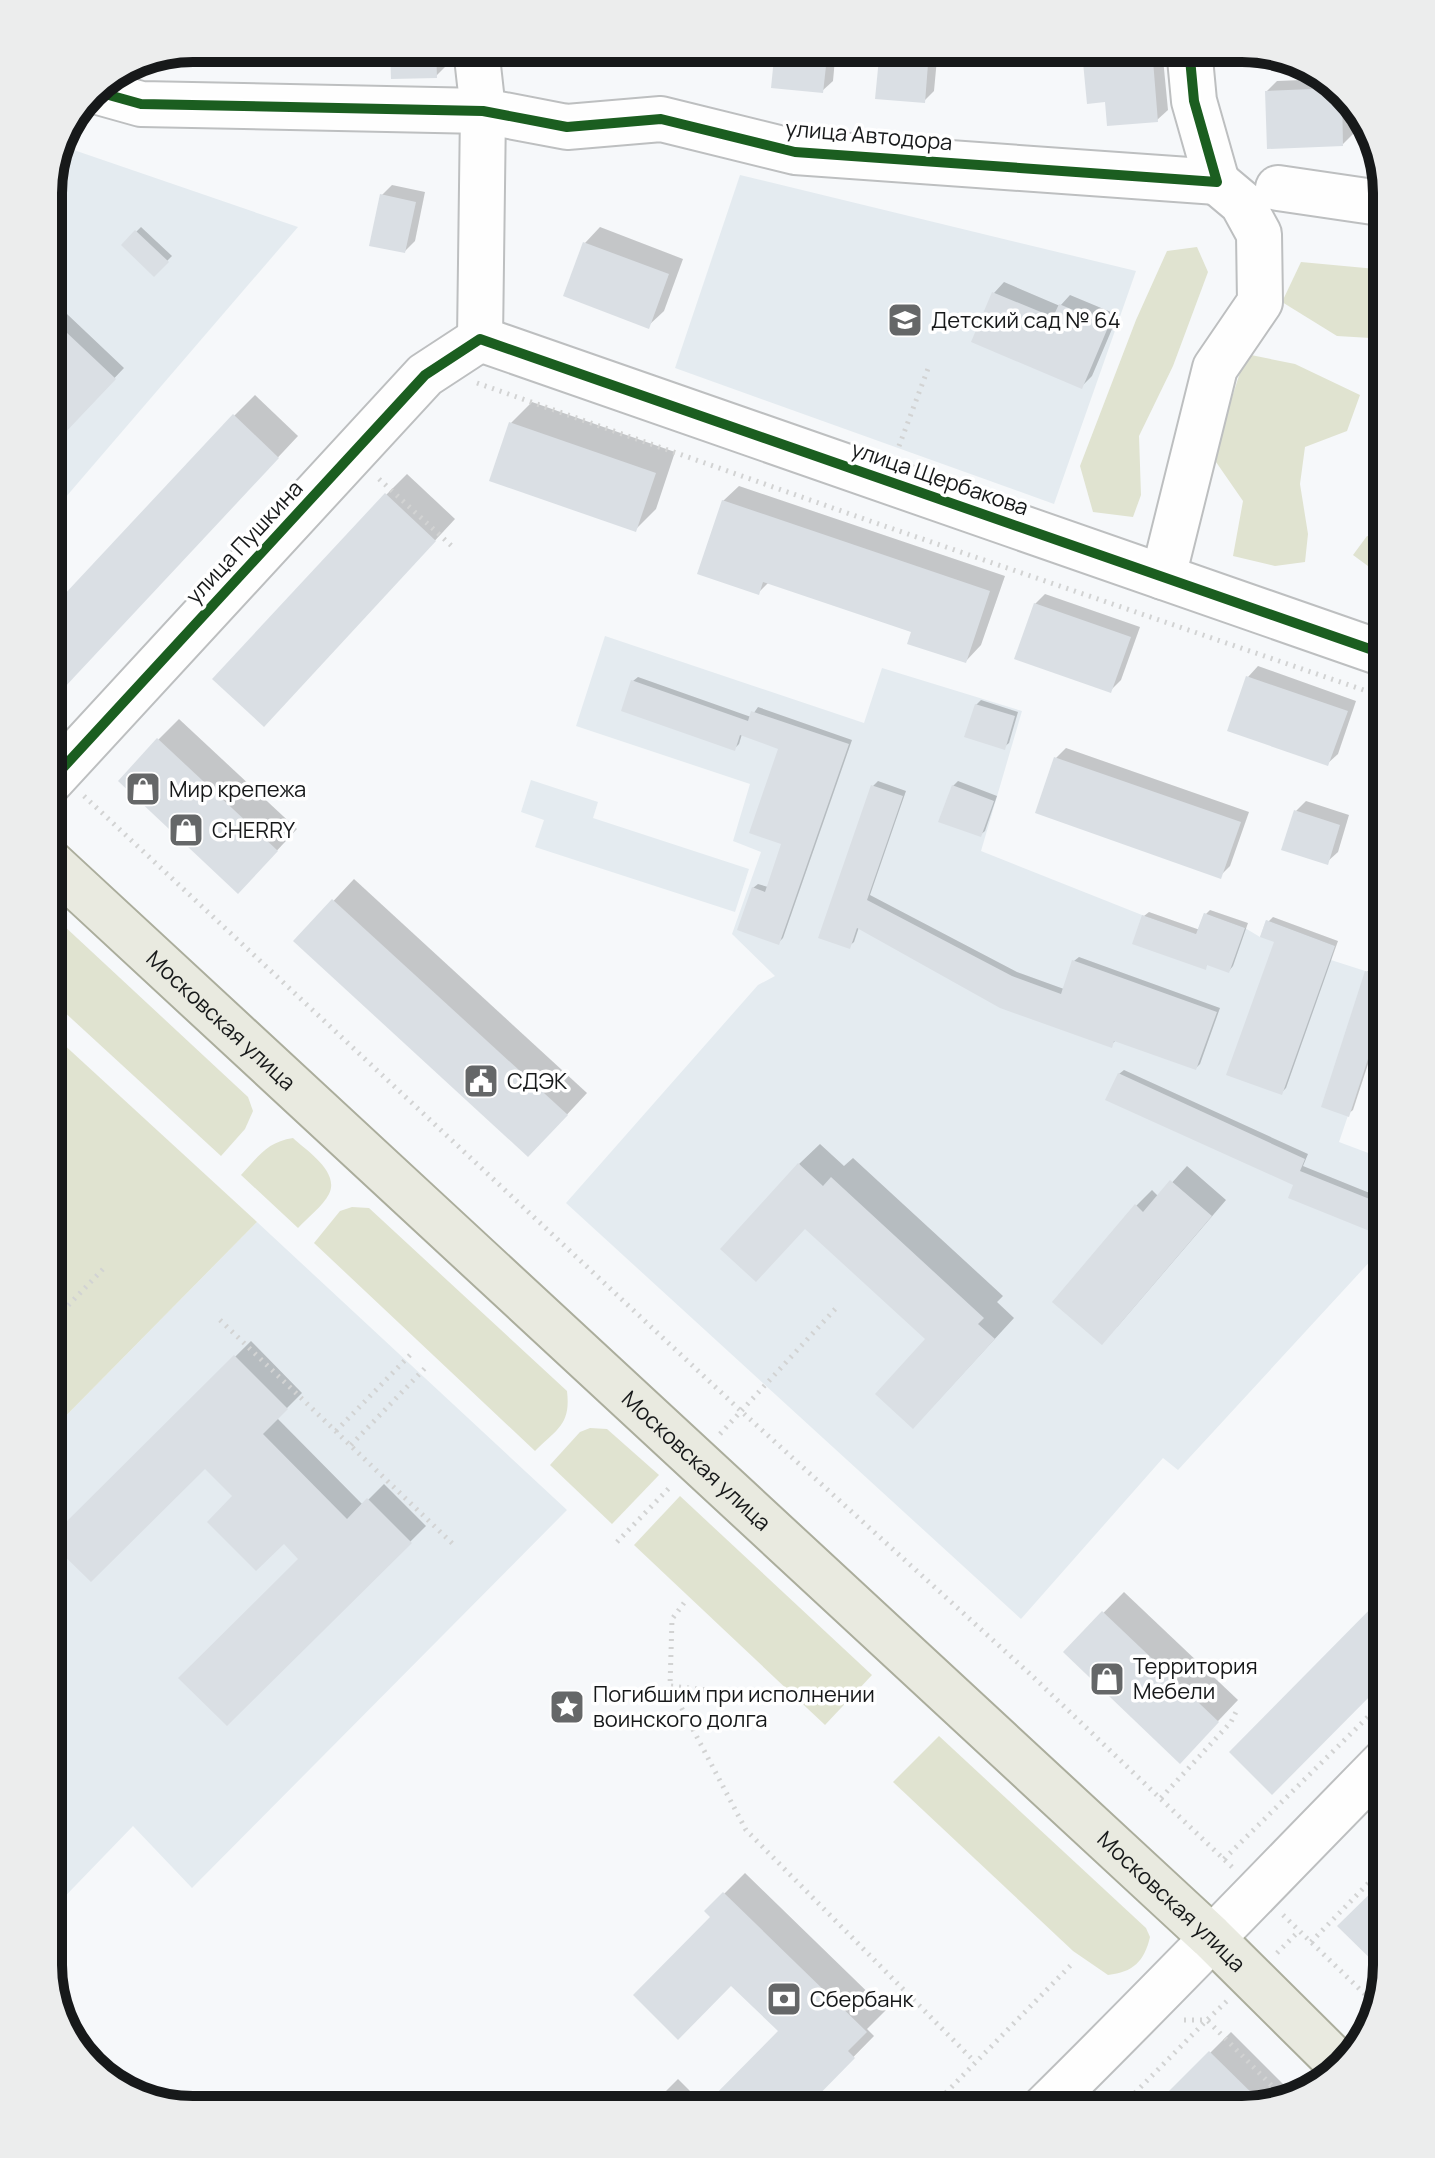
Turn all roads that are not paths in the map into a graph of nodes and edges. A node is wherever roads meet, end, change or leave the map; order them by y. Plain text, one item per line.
1 (478, 62) edge
2 (1190, 62) edge
3 (108, 95) edge
4 (483, 111) junction
5 (1217, 182) junction
6 (1278, 188) dead end
7 (1373, 202) edge
8 (480, 339) junction
9 (1163, 577) junction
10 (1373, 650) edge
11 (73, 786) edge
12 (62, 873) edge
13 (1373, 1773) edge
14 (1211, 1937) junction
15 (1334, 2059) edge
16 (1056, 2096) edge

1 - 4 street
2 - 5 street
3 - 4 street, улица Автодора
4 - 5 street, улица Автодора
4 - 8 street
5 - 9 street
6 - 7 street
8 - 9 street, улица Щербакова
8 - 11 street, улица Пушкина
9 - 10 street, улица Щербакова
12 - 14 main road, Московская улица
13 - 14 street
14 - 15 main road, Московская улица
14 - 16 street

